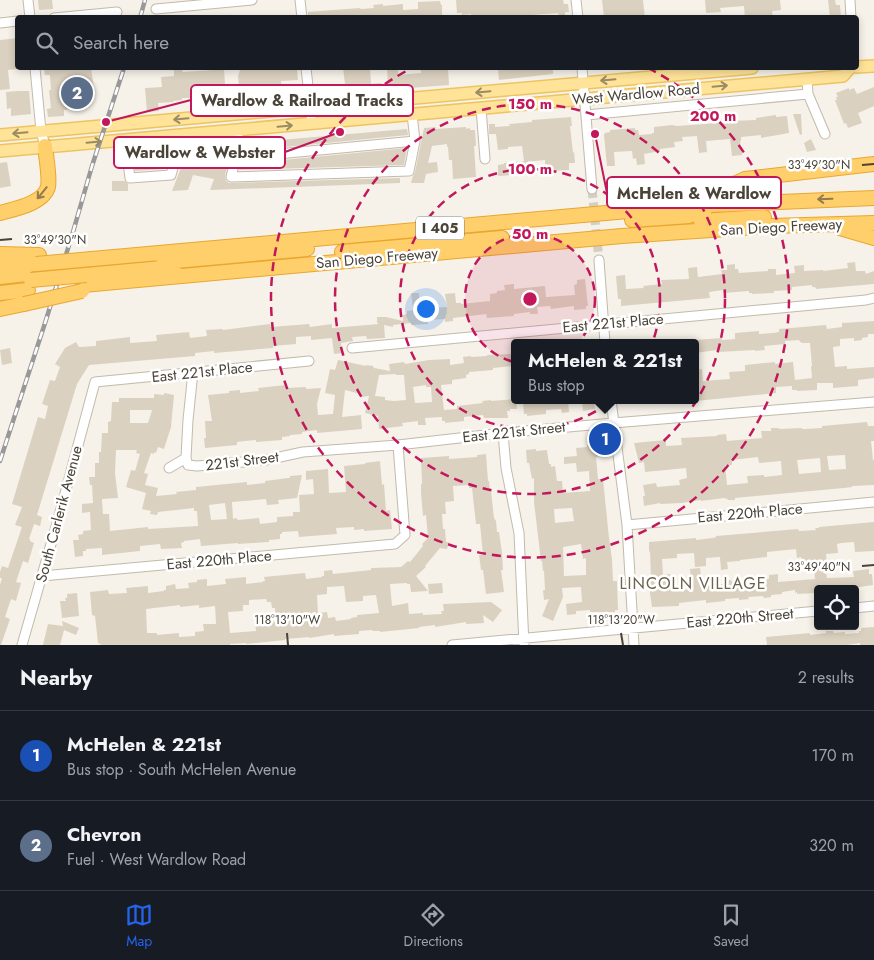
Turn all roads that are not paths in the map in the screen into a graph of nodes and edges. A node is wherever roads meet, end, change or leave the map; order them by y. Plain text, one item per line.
1 (28, 0) edge
2 (252, 0) edge
3 (300, 0) edge
4 (576, 0) edge
5 (850, 0) edge
6 (156, 9) dead end
7 (117, 12) dead end
8 (30, 15) edge
9 (86, 15) edge
10 (302, 15) edge
11 (578, 15) edge
12 (851, 15) edge
13 (15, 21) edge
14 (0, 22) edge
15 (874, 66) edge
16 (859, 67) edge
17 (35, 70) edge
18 (306, 70) edge
19 (582, 70) edge
20 (728, 70) edge
21 (848, 70) edge
22 (808, 79) junction
23 (583, 82) junction
24 (808, 94) junction
25 (585, 98) junction
26 (310, 107) junction
27 (480, 108) junction
28 (412, 114) junction
29 (586, 115) junction
30 (312, 123) junction
31 (237, 130) junction
32 (41, 131) junction
33 (825, 134) dead end
34 (0, 135) edge
35 (176, 135) junction
36 (125, 140) junction
37 (415, 141) junction
38 (45, 146) junction
39 (0, 151) edge
40 (236, 158) junction
41 (485, 159) dead end
42 (874, 164) edge
43 (592, 188) tunnel mouth
44 (874, 198) edge
45 (713, 204) junction
46 (684, 206) junction
47 (0, 213) edge
48 (874, 223) edge
49 (824, 224) junction
50 (799, 225) junction
51 (874, 238) edge
52 (0, 254) edge
53 (598, 260) tunnel mouth
54 (0, 268) edge
55 (88, 272) junction
56 (0, 277) edge
57 (32, 278) junction
58 (0, 284) edge
59 (0, 293) edge
60 (874, 298) edge
61 (0, 309) edge
62 (604, 324) junction
63 (605, 339) edge
64 (352, 348) dead end
65 (309, 361) dead end
66 (193, 372) junction
67 (95, 382) joint
68 (874, 402) edge
69 (611, 404) edge
70 (613, 423) junction
71 (503, 433) junction
72 (398, 445) junction
73 (303, 452) joint
74 (186, 458) junction
75 (170, 468) dead end
76 (874, 502) edge
77 (627, 524) junction
78 (42, 576) junction
79 (874, 606) edge
80 (859, 608) edge
81 (814, 611) edge
82 (633, 628) junction
83 (524, 642) edge
84 (22, 645) edge
85 (452, 645) edge
86 (634, 645) edge

1 - 8 street
2 - 6 street
3 - 10 street
4 - 11 street
5 - 12 street
7 - 9 street
13 - 14 street
15 - 16 main road
17 - 32 street
18 - 26 street
19 - 23 street
20 -> 23 main road, West Wardlow Road
21 - 22 main road, West Wardlow Road
22 - 24 street
25 -> 22 main road, West Wardlow Road
23 - 25 street
23 -> 26 main road, West Wardlow Road
24 - 29 street
24 - 33 street
25 - 27 main road, West Wardlow Road
25 - 29 street
26 - 30 street
26 -> 32 main road, West Wardlow Road
27 - 28 main road, West Wardlow Road
27 - 41 street
28 - 30 main road, West Wardlow Road
28 - 37 street
29 - 43 street
31 -> 30 main road, West Wardlow Road
31 - 35 main road, West Wardlow Road
31 - 40 street
32 -> 34 main road, West Wardlow Road
32 - 38 street
35 - 36 main road, West Wardlow Road
35 - 36 street
38 -> 36 main road, West Wardlow Road
37 - 40 street
37 - 40 street
38 - 39 main road, West Wardlow Road
38 -> 47 highway
42 - 46 highway
44 -> 45 highway, San Diego Freeway / I 405
45 - 46 highway, San Diego Freeway / I 405
45 - 55 highway
46 - 55 highway, San Diego Freeway / I 405
48 - 49 highway, San Diego Freeway / I 405
49 - 50 highway, San Diego Freeway / I 405
49 - 51 highway
50 - 55 highway
50 - 55 highway, San Diego Freeway / I 405
52 - 57 highway
53 - 62 street
54 - 57 highway, San Diego Freeway / I 405
55 - 57 highway, bridge
55 - 57 highway, San Diego Freeway / I 405, bridge
56 - 57 highway
57 - 58 highway
57 - 59 highway, San Diego Freeway / I 405
57 - 61 highway
60 - 62 street, East 221st Place
62 - 63 street
62 - 64 street, East 221st Place
65 - 66 street, East 221st Place
66 - 67 street, East 221st Place
66 - 74 street
67 - 78 street, South Carlerik Avenue
68 - 70 street, East 221st Street
69 - 70 street
70 - 71 street, East 221st Street
70 - 77 street
71 - 72 street, East 221st Street
71 - 83 street
72 - 73 street, East 221st Street
72 - 78 street, East 220th Place
73 - 74 street, 221st Street
74 - 75 street
76 - 77 street, East 220th Place
77 - 82 street
78 - 84 street, South Carlerik Avenue
79 - 80 street
81 - 82 street, East 220th Street
82 - 83 street, East 220th Street
82 - 86 street
83 - 85 street, East 220th Street

